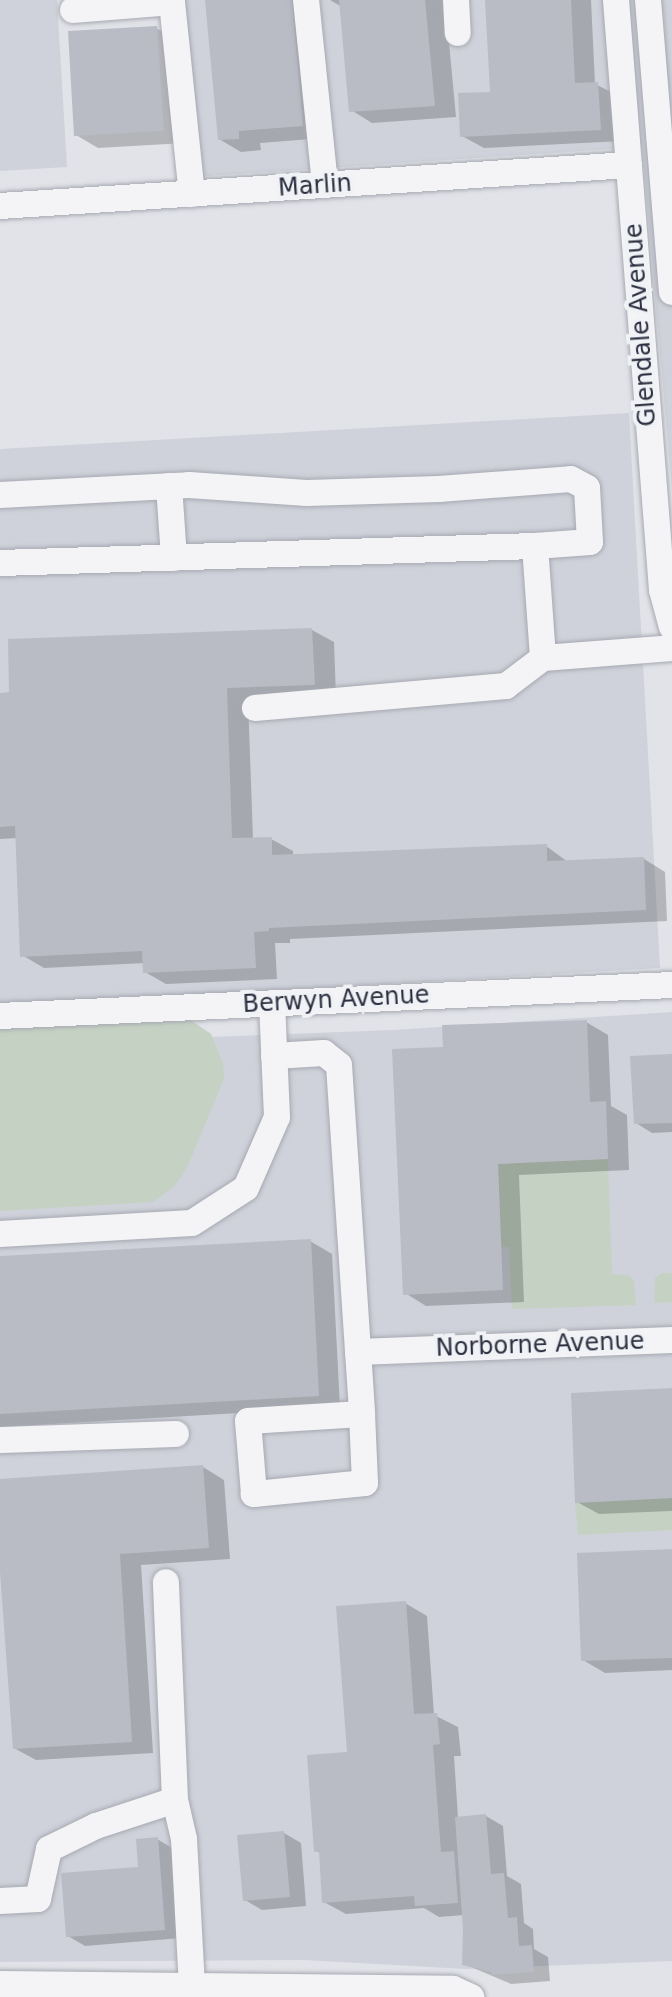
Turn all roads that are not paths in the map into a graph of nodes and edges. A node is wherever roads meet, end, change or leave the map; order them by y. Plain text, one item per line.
1 (306, 0) edge
2 (456, 0) edge
3 (616, 0) edge
4 (648, 0) edge
5 (73, 10) dead end
6 (458, 33) dead end
7 (666, 122) edge
8 (629, 165) junction
9 (325, 185) junction
10 (192, 194) junction
11 (0, 206) edge
12 (672, 292) edge
13 (169, 486) junction
14 (0, 495) edge
15 (535, 546) junction
16 (174, 558) junction
17 (0, 563) edge
18 (672, 627) edge
19 (672, 648) edge
20 (543, 658) junction
21 (255, 708) dead end
22 (672, 985) edge
23 (272, 1003) junction
24 (0, 1016) edge
25 (274, 1056) junction
26 (0, 1234) edge
27 (672, 1340) edge
28 (358, 1352) junction
29 (362, 1414) junction
30 (176, 1434) dead end
31 (0, 1440) edge
32 (166, 1582) dead end
33 (175, 1800) junction
34 (0, 1901) edge
35 (0, 1984) edge
36 (192, 1986) junction
37 (471, 1997) edge

1 - 9 street
2 - 6 street
3 - 8 street, Glendale Avenue
4 - 7 street
5 - 10 street
7 - 12 street
8 - 9 street, Marlin
8 - 18 street, Glendale Avenue
9 - 10 street, Marlin
10 - 11 street, Marlin
13 - 14 street
13 - 15 street
13 - 16 street
15 - 16 street
15 - 20 street
16 - 17 street
19 - 20 street
20 - 21 street
22 - 23 street, Berwyn Avenue
23 - 24 street, Berwyn Avenue
23 - 25 street
25 - 26 street
25 - 28 street
27 - 28 street, Norborne Avenue
28 - 29 street
29 - 29 street
30 - 31 street
32 - 33 street
33 - 34 street
33 - 36 street
35 - 36 street
36 - 37 street

